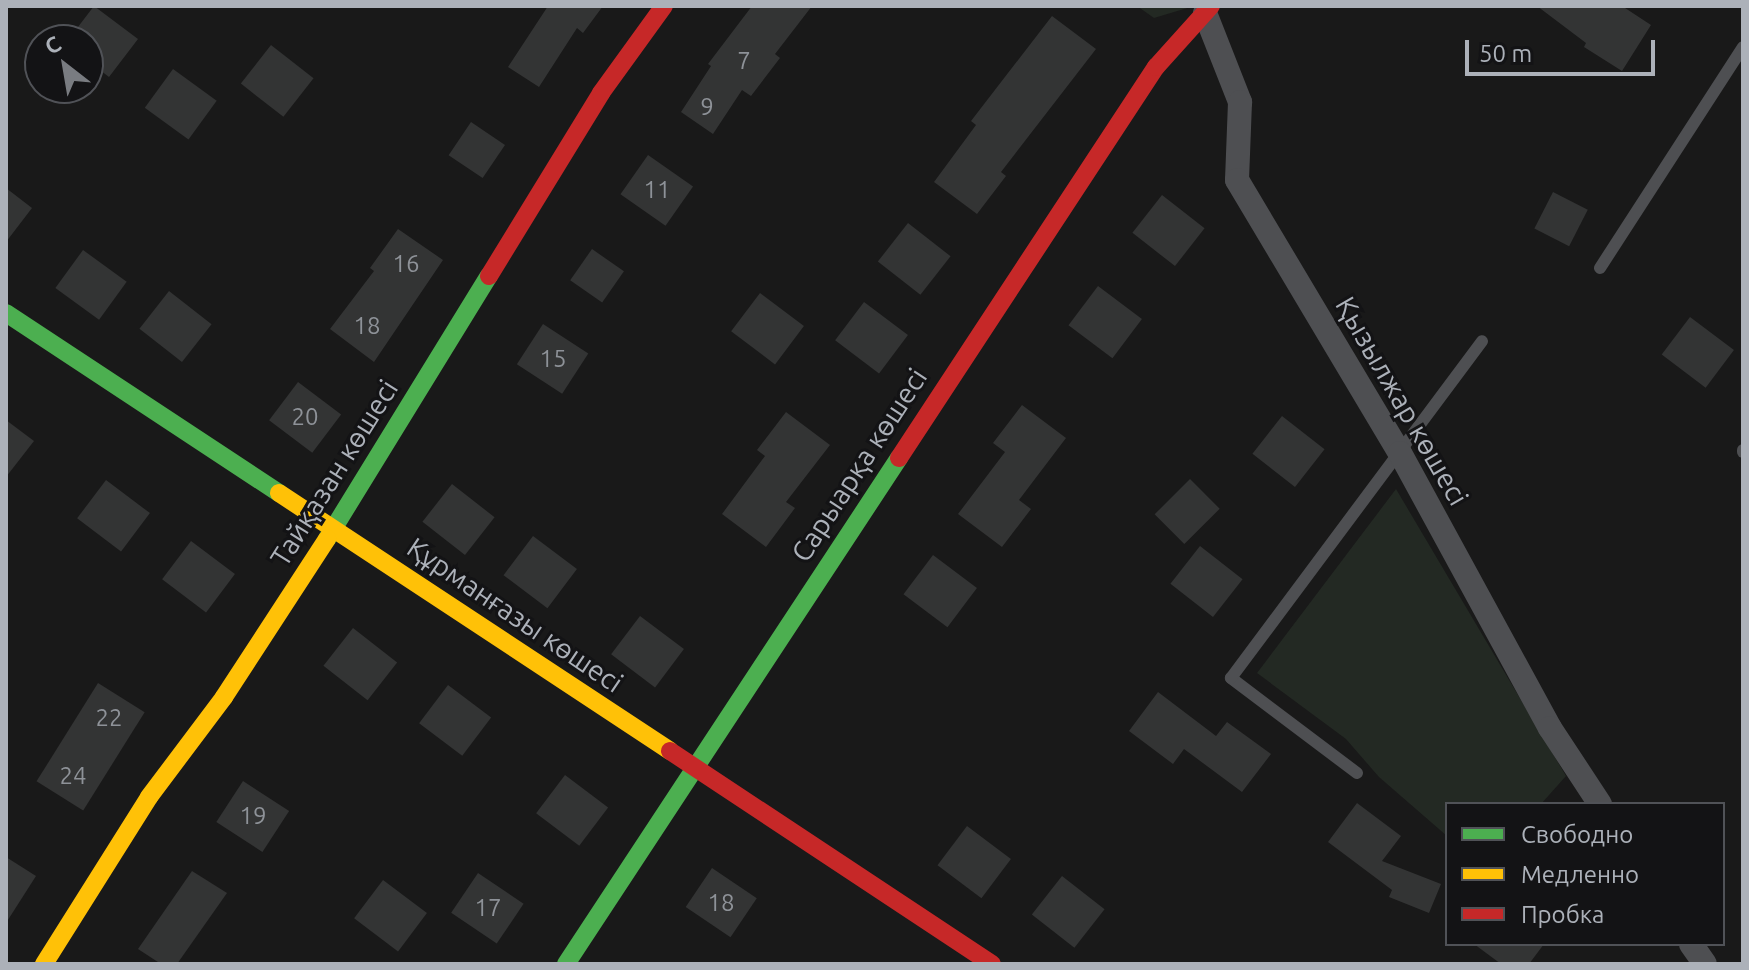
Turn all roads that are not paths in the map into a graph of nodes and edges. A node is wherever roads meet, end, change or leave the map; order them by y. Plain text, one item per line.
1 (664, 6) edge
2 (1208, 9) edge
3 (1743, 47) edge
4 (1600, 268) dead end
5 (6, 313) edge
6 (1482, 341) dead end
7 (1400, 453) junction
8 (334, 528) junction
9 (694, 767) junction
10 (1357, 773) dead end
11 (1599, 802) edge
12 (1692, 946) edge
13 (44, 964) edge
14 (566, 964) edge
15 (992, 964) edge
16 (1705, 964) edge

1 - 8 street, Тайқазан көшесі
2 - 7 street, Қызылжар көшесі
2 - 9 street, Сарыарқа көшесі
3 - 4 lane
5 - 8 street, Құрманғазы көшесі
6 - 7 lane
7 - 10 lane
7 - 11 street, Қызылжар көшесі
8 - 9 street, Құрманғазы көшесі
8 - 13 street, Тайқазан көшесі
9 - 14 street, Сарыарқа көшесі
9 - 15 street, Құрманғазы көшесі
12 - 16 street

